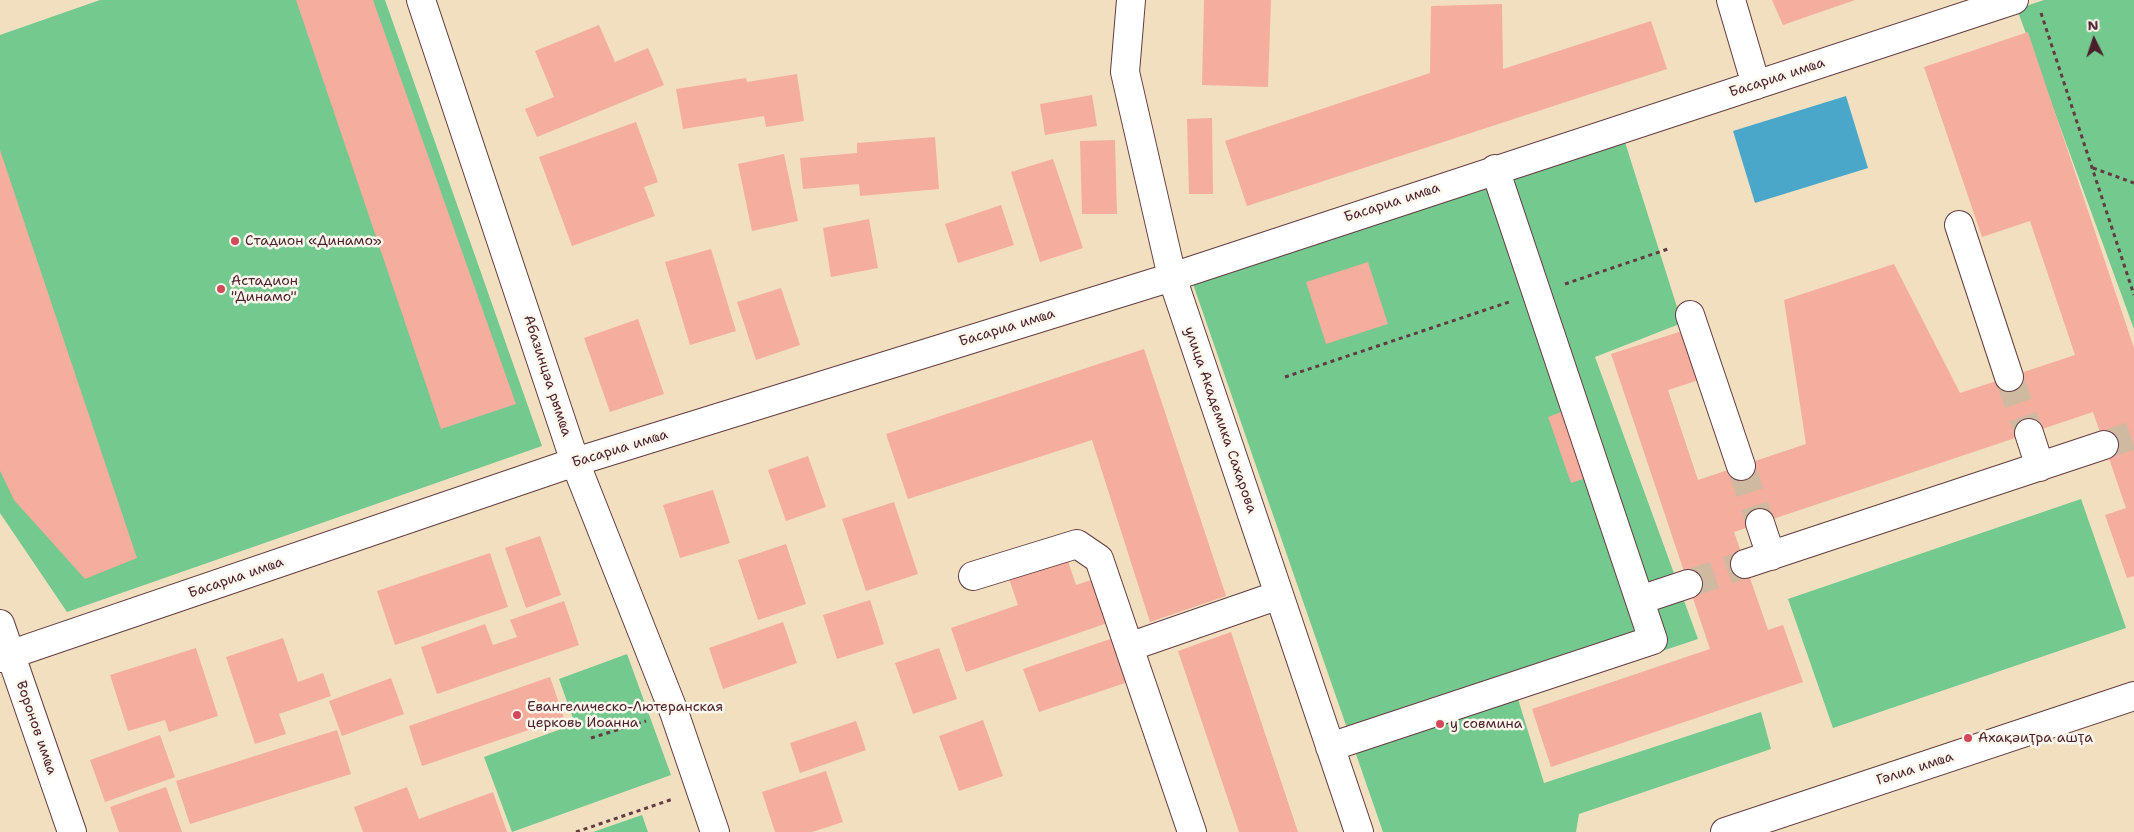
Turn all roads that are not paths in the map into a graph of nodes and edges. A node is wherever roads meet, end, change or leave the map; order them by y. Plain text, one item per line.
1 (421, 0) edge
2 (1131, 0) edge
3 (1731, 0) edge
4 (2014, 0) edge
5 (1756, 85) junction
6 (1495, 169) junction
7 (1959, 225) dead end
8 (1172, 277) junction
9 (1690, 315) dead end
10 (2009, 376) tunnel mouth
11 (2029, 434) tunnel mouth
12 (2104, 445) tunnel mouth
13 (575, 462) junction
14 (1741, 466) tunnel mouth
15 (2040, 466) junction
16 (1760, 523) tunnel mouth
17 (1771, 556) junction
18 (1746, 564) tunnel mouth
19 (973, 576) dead end
20 (1688, 584) tunnel mouth
21 (1279, 595) junction
22 (1640, 600) junction
23 (0, 624) edge
24 (1129, 647) junction
25 (5, 656) edge
26 (2134, 696) edge
27 (1330, 747) junction
28 (72, 832) edge
29 (716, 832) edge
30 (1192, 832) edge
31 (1359, 832) edge
32 (1725, 832) edge

1 - 13 street, Абазинцәа рымҩа
2 - 8 street, улица Академика Сахарова
3 - 5 street
4 - 5 street, Басариа имҩа
5 - 6 street, Басариа имҩа
6 - 8 street, Басариа имҩа
6 - 22 street
7 - 10 street
8 - 13 street, Басариа имҩа
8 - 21 street, улица Академика Сахарова
9 - 14 street
11 - 15 street
12 - 15 street
13 - 25 street, Басариа имҩа
13 - 29 street, Абазинцәа рымҩа
15 - 17 street
16 - 17 street
17 - 18 street
19 - 24 street
20 - 22 street
21 - 24 street
21 - 27 street, улица Академика Сахарова
22 - 27 street
23 - 25 street, Воронов имҩа
24 - 30 street
25 - 28 street, Воронов имҩа
26 - 32 street, Гәлиа имҩа
27 - 31 street, улица Академика Сахарова

